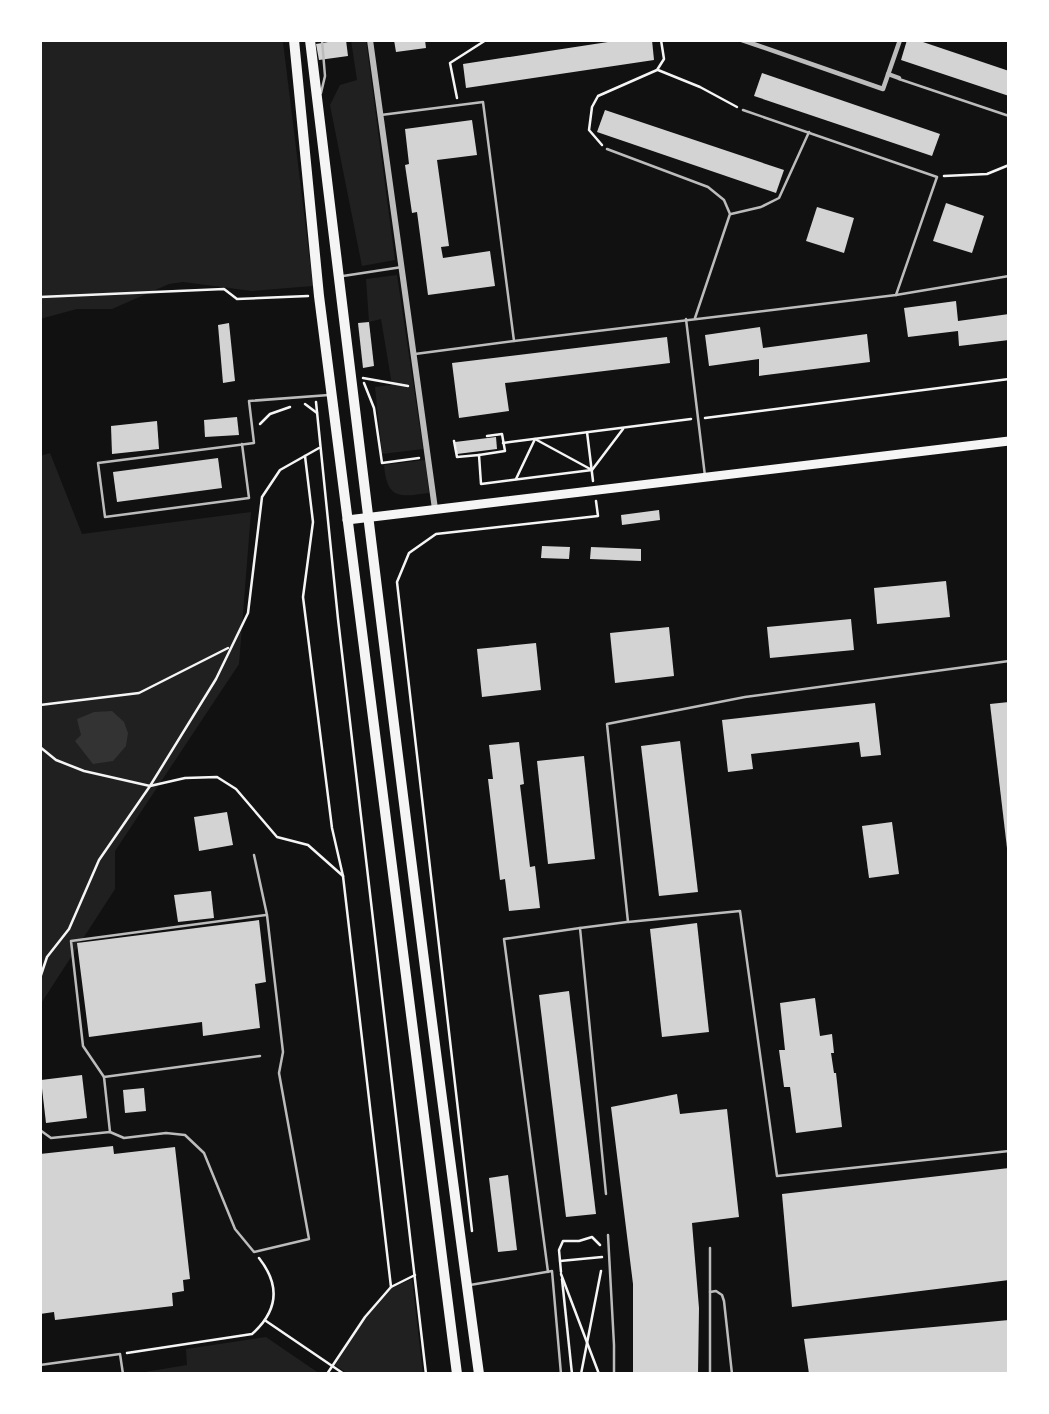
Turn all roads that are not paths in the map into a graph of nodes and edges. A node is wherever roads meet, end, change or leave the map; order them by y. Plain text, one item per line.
1 (294, 40) edge
2 (310, 40) edge
3 (322, 40) edge
4 (370, 40) edge
5 (742, 40) edge
6 (900, 40) edge
7 (888, 75) junction
8 (899, 78) joint
9 (318, 107) junction
10 (743, 110) road end
11 (381, 115) junction
12 (1009, 116) edge
13 (809, 132) junction
14 (607, 149) road end
15 (730, 214) junction
16 (402, 267) junction
17 (1009, 276) edge
18 (338, 277) junction
19 (896, 295) junction
20 (695, 318) junction
21 (686, 319) junction
22 (513, 341) junction
23 (414, 354) junction
24 (331, 395) junction
25 (1009, 441) edge
26 (242, 444) junction
27 (705, 477) junction
28 (435, 509) junction
29 (367, 517) junction
30 (347, 520) junction
31 (1009, 661) edge
32 (254, 855) dead end
33 (267, 915) junction
34 (634, 921) junction
35 (580, 928) junction
36 (260, 1056) dead end
37 (104, 1077) junction
38 (40, 1130) edge
39 (110, 1132) junction
40 (1009, 1151) edge
41 (606, 1195) dead end
42 (608, 1235) dead end
43 (710, 1248) dead end
44 (548, 1272) junction
45 (466, 1285) junction
46 (710, 1292) junction
47 (40, 1365) edge
48 (123, 1374) edge
49 (457, 1374) edge
50 (479, 1374) edge
51 (561, 1374) edge
52 (614, 1374) edge
53 (710, 1374) edge
54 (732, 1374) edge

1 - 24 main road
2 - 9 main road
3 - 9 lane
4 - 11 street
5 - 7 street
6 - 7 street
7 - 8 street
8 - 12 lane
9 - 18 main road
10 - 13 lane
11 - 16 street
11 - 22 lane
13 - 15 lane
13 - 19 lane
14 - 15 lane
15 - 20 lane
16 - 18 lane
16 - 23 street
17 - 19 lane
18 - 29 main road
19 - 20 lane
20 - 21 lane
21 - 22 lane
21 - 27 lane
22 - 23 lane
23 - 28 street
24 - 26 lane
24 - 30 main road
25 - 27 main road
26 - 26 lane
27 - 28 main road
28 - 29 main road
29 - 30 main road
29 - 45 main road
30 - 49 main road
31 - 34 lane
32 - 33 lane
33 - 37 lane
33 - 39 lane
34 - 35 lane
34 - 40 lane
35 - 41 lane
35 - 44 lane
36 - 37 lane
37 - 39 lane
38 - 39 lane
42 - 52 lane
43 - 46 lane
44 - 45 lane
44 - 51 lane
45 - 50 main road
46 - 53 lane
46 - 54 lane
47 - 48 lane

